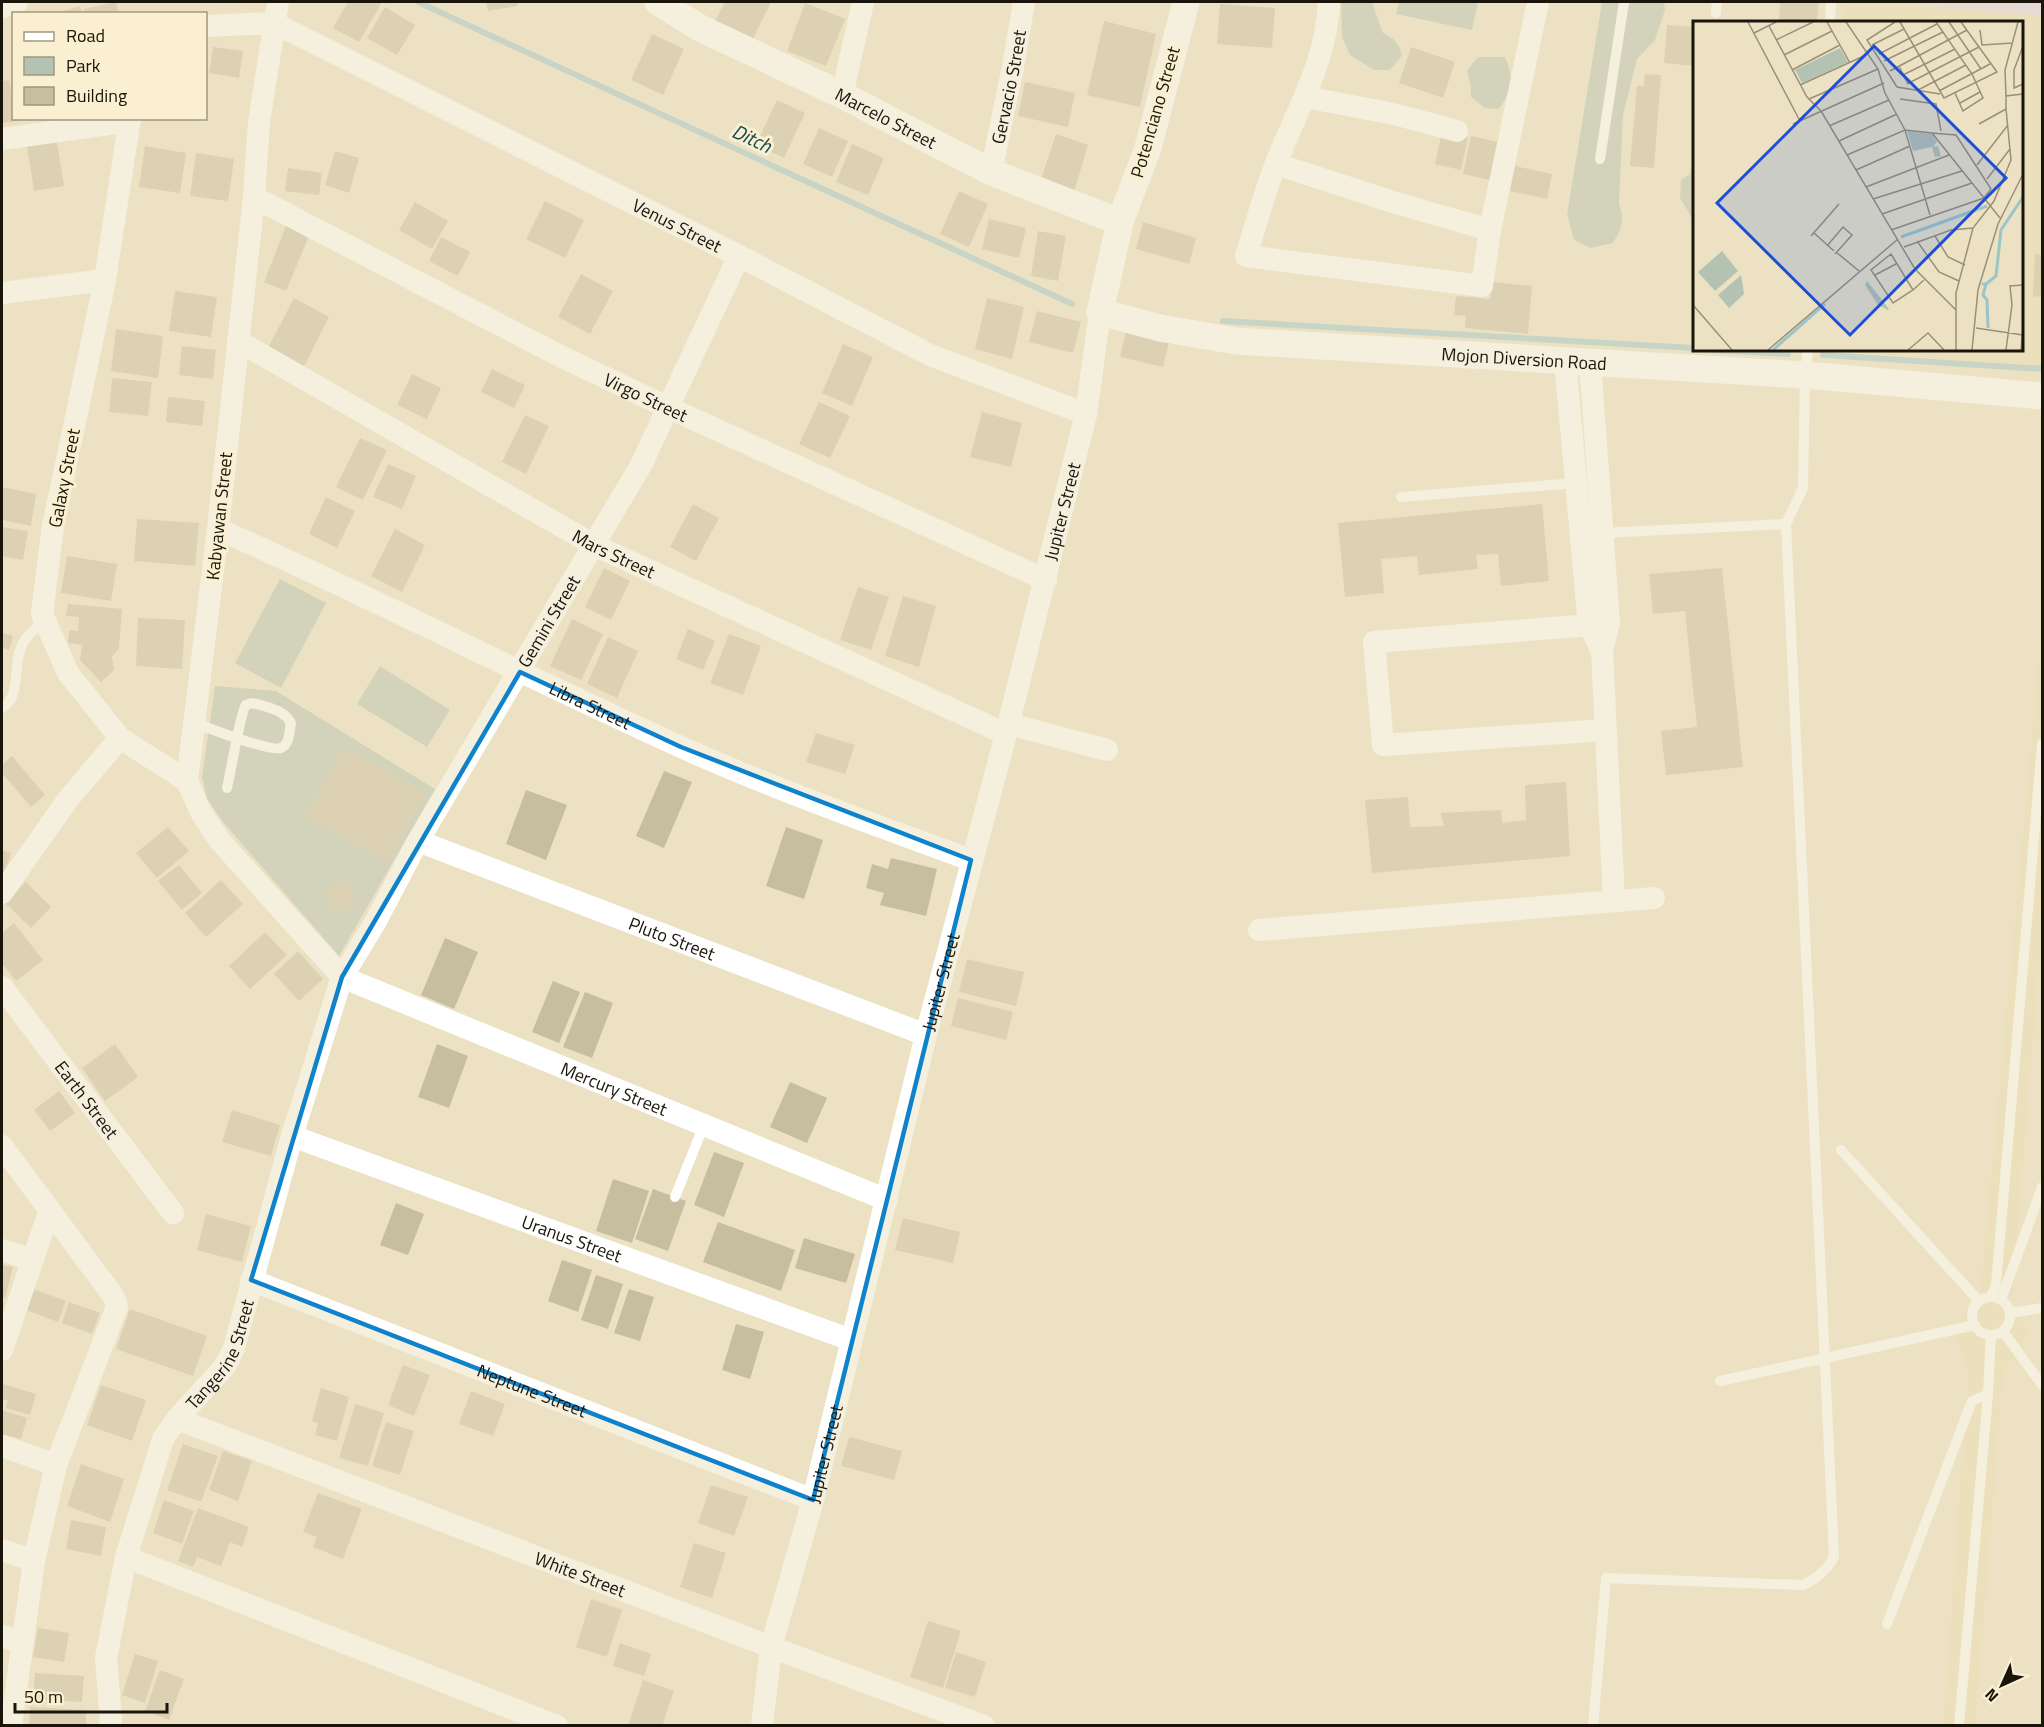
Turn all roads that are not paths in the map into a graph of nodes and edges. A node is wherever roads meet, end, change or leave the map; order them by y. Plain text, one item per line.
1 (17, 2) edge
2 (658, 2) edge
3 (862, 2) edge
4 (1024, 2) edge
5 (1185, 2) edge
6 (1329, 2) edge
7 (1538, 2) edge
8 (1623, 2) edge
9 (1831, 2) edge
10 (2, 7) edge
11 (276, 12) edge
12 (1830, 21) edge
13 (207, 26) edge
14 (842, 95) junction
15 (1305, 98) junction
16 (130, 120) edge
17 (1457, 131) dead end
18 (2, 139) edge
19 (1600, 159) dead end
20 (1276, 164) junction
21 (991, 172) junction
22 (254, 197) junction
23 (1120, 222) junction
24 (1490, 230) junction
25 (739, 256) junction
26 (105, 280) junction
27 (2, 293) edge
28 (1100, 312) junction
29 (238, 341) junction
30 (1577, 362) junction
31 (1807, 362) edge
32 (2043, 396) edge
33 (668, 407) junction
34 (1086, 414) junction
35 (1576, 483) junction
36 (1401, 497) dead end
37 (1786, 524) junction
38 (219, 529) junction
39 (1602, 533) junction
40 (594, 545) junction
41 (1046, 580) junction
42 (45, 620) junction
43 (1599, 624) junction
44 (520, 672) junction
45 (2, 708) edge
46 (195, 723) junction
47 (1007, 729) junction
48 (1605, 730) junction
49 (120, 738) junction
50 (238, 738) junction
51 (2043, 744) edge
52 (1107, 750) dead end
53 (187, 781) junction
54 (227, 788) dead end
55 (418, 841) junction
56 (971, 860) junction
57 (2, 893) edge
58 (1654, 898) dead end
59 (1614, 902) junction
60 (1259, 930) dead end
61 (342, 977) junction
62 (2, 987) edge
63 (926, 1035) junction
64 (704, 1125) junction
65 (292, 1136) junction
66 (1840, 1150) dead end
67 (4, 1153) edge
68 (2043, 1187) edge
69 (675, 1197) dead end
70 (887, 1200) junction
71 (49, 1212) junction
72 (173, 1212) dead end
73 (2, 1250) edge
74 (32, 1260) junction
75 (251, 1281) junction
76 (1996, 1298) junction
77 (1979, 1301) junction
78 (2043, 1308) edge
79 (2010, 1313) junction
80 (1975, 1325) junction
81 (2003, 1331) junction
82 (1991, 1335) junction
83 (851, 1340) junction
84 (2, 1350) edge
85 (1825, 1358) junction
86 (1720, 1381) dead end
87 (2043, 1385) edge
88 (1988, 1394) junction
89 (177, 1419) junction
90 (2, 1446) edge
91 (56, 1465) junction
92 (813, 1500) junction
93 (2, 1550) edge
94 (126, 1557) junction
95 (34, 1561) junction
96 (1887, 1623) dead end
97 (12, 1639) edge
98 (771, 1647) junction
99 (116, 1724) edge
100 (977, 1724) edge
101 (11, 1725) edge
102 (557, 1725) edge
103 (762, 1725) edge
104 (1593, 1725) edge
105 (1959, 1725) edge

1 - 10 street
2 - 14 street, Marcelo Street
3 - 14 street
4 - 21 street, Gervacio Street
5 - 23 street, Potenciano Street
6 - 15 street
7 - 24 street
8 - 19 lane
9 - 12 lane
11 - 13 street
11 - 22 street, Kabyawan Street
11 - 25 street, Venus Street
14 - 21 street, Marcelo Street
15 - 17 street
15 - 20 street
16 - 18 street
16 - 26 street, Galaxy Street
20 - 24 street
20 - 24 street
21 - 23 street, Marcelo Street
22 - 29 street, Kabyawan Street
22 - 33 street, Virgo Street
23 - 28 street
25 - 33 street, Gemini Street
25 - 34 street, Venus Street
26 - 27 street
26 - 42 street, Galaxy Street
28 - 30 street, Mojon Diversion Road
28 - 34 street, Jupiter Street
29 - 38 street, Kabyawan Street
29 - 40 street, Mars Street
30 - 31 street, Mojon Diversion Road
30 - 35 street
30 - 39 street
31 - 32 street, Mojon Diversion Road
31 - 37 lane
33 - 40 street, Gemini Street
33 - 41 street, Virgo Street
34 - 41 street, Jupiter Street
35 - 36 lane
35 - 43 street
37 - 39 lane
37 - 85 lane
38 - 44 street, Libra Street
38 - 46 street, Kabyawan Street
39 - 43 street
40 - 44 street, Gemini Street
40 - 47 street, Mars Street
41 - 47 street, Jupiter Street
42 - 45 lane
42 - 49 street, Galaxy Street
43 - 48 street
43 - 48 street
44 - 55 street, Gemini Street
44 - 56 street, Libra Street
46 - 50 lane
46 - 53 street, Kabyawan Street
47 - 52 street, Mars Street
47 - 56 street, Jupiter Street
48 - 59 street
49 - 53 street, Galaxy Street
49 - 57 street
50 - 50 lane
50 - 54 lane
51 - 76 lane
53 - 61 street
55 - 61 street, Gemini Street
55 - 63 street, Pluto Street
56 - 63 street, Jupiter Street
58 - 59 street
59 - 60 street
61 - 64 street, Mercury Street
61 - 65 street, Tangerine Street
62 - 72 street, Earth Street
63 - 70 street, Jupiter Street
64 - 69 lane
64 - 70 street, Mercury Street
65 - 75 street, Tangerine Street
65 - 83 street, Uranus Street
66 - 77 lane
67 - 71 street
68 - 76 lane
70 - 83 street, Jupiter Street
71 - 74 street
71 - 91 street
73 - 74 street
74 - 84 street
75 - 89 street, Tangerine Street
75 - 92 street, Neptune Street
76 - 77 lane
76 - 79 lane
77 - 80 lane
78 - 79 lane
79 - 81 lane
80 - 82 lane
80 - 85 lane
81 - 82 lane
81 - 87 lane
82 - 88 lane
83 - 92 street, Jupiter Street
85 - 86 lane
85 - 104 lane
88 - 96 lane
88 - 105 lane
89 - 94 street, Tangerine Street
89 - 98 street, White Street
90 - 91 street
91 - 95 street
92 - 98 street, Jupiter Street
93 - 95 street
94 - 99 street, Tangerine Street
94 - 102 street
95 - 97 street
97 - 101 street
98 - 100 street, White Street
98 - 103 street, Jupiter Street

